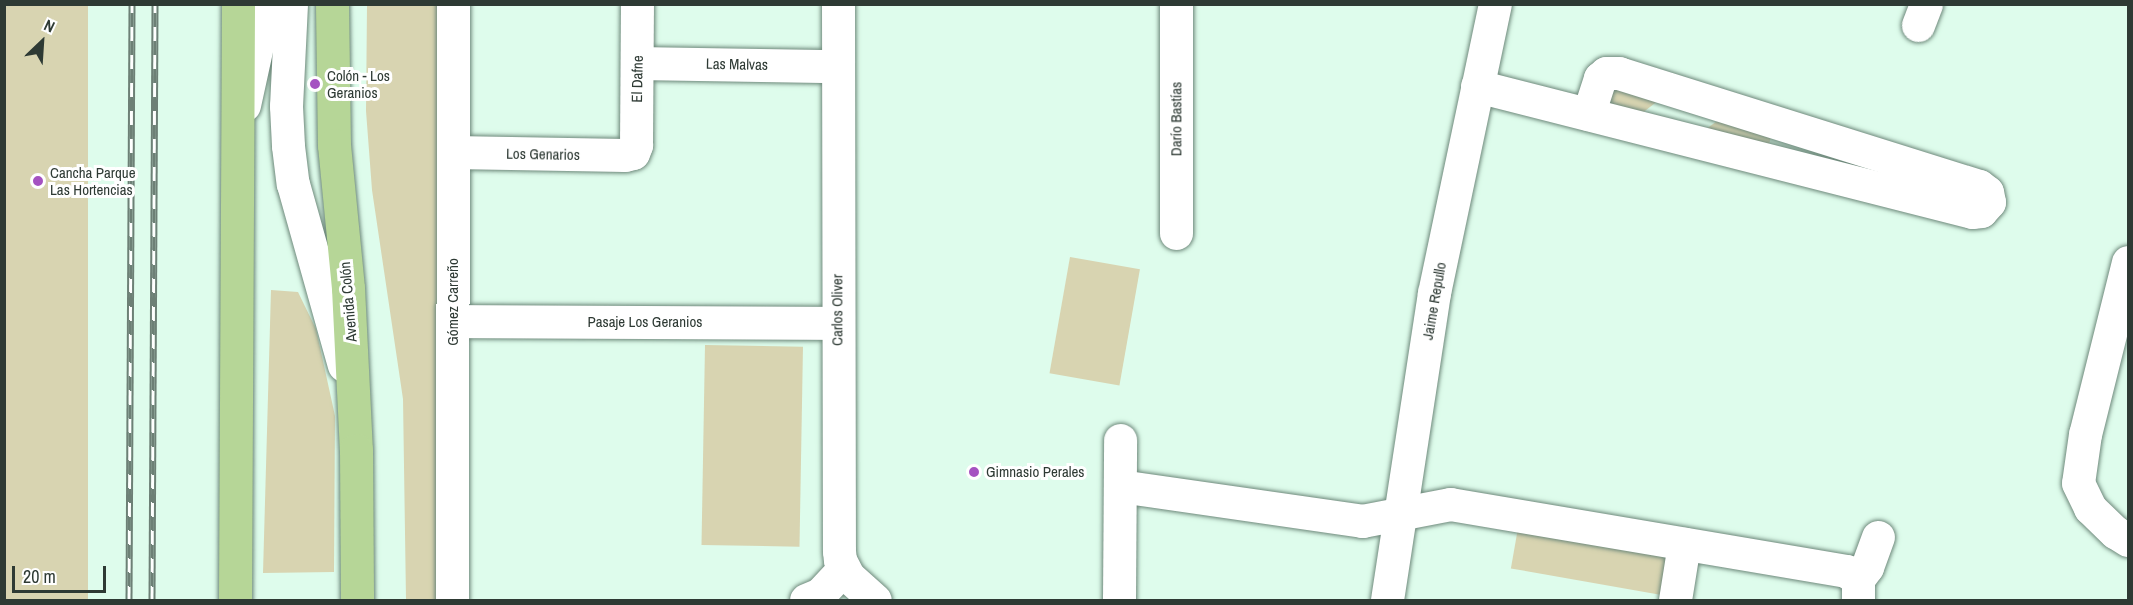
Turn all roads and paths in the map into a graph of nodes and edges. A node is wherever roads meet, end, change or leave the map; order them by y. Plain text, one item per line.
1 (238, 4) edge
2 (266, 4) edge
3 (291, 4) edge
4 (333, 4) edge
5 (453, 4) edge
6 (638, 4) edge
7 (838, 4) edge
8 (1176, 4) edge
9 (1496, 4) edge
10 (637, 63) junction
11 (837, 66) junction
12 (1477, 86) junction
13 (1588, 114) junction
14 (1776, 123) junction
15 (236, 138) junction
16 (453, 152) junction
17 (633, 153) joint
18 (1768, 159) junction
19 (1176, 233) dead end
20 (2128, 262) edge
21 (453, 321) junction
22 (837, 323) junction
23 (1120, 440) dead end
24 (356, 450) junction
25 (1120, 486) junction
26 (1399, 512) junction
27 (1878, 537) dead end
28 (2128, 540) edge
29 (1684, 544) junction
30 (843, 569) junction
31 (1858, 590) edge
32 (235, 600) edge
33 (357, 600) edge
34 (452, 600) edge
35 (806, 600) edge
36 (875, 600) edge
37 (1119, 600) edge
38 (1387, 600) edge
39 (1675, 600) edge

1 - 15 main road
2 - 15 street
3 - 24 street
4 - 24 main road, Avenida Colón
5 - 16 street, Gómez Carreño
6 - 10 street, El Dafne
7 - 11 street, Carlos Oliver
8 - 19 street, Darío Bastías
9 - 12 street, Jaime Repullo
10 - 11 street, Las Malvas
10 - 17 street, El Dafne
11 - 22 street, Carlos Oliver
12 - 13 street
12 - 26 street, Jaime Repullo
13 - 14 street
13 - 18 street
14 - 18 street
14 - 18 street
15 - 32 main road
16 - 17 street, Los Genarios
16 - 21 street, Gómez Carreño
20 - 28 street
21 - 22 street, Pasaje Los Geranios
21 - 34 street, Gómez Carreño
22 - 30 street, Carlos Oliver
23 - 25 street
24 - 33 main road, Avenida Colón
25 - 26 street
25 - 37 street
26 - 29 street
26 - 38 street, Jaime Repullo
27 - 31 street
29 - 31 street
29 - 39 street
30 - 35 street
30 - 36 street

